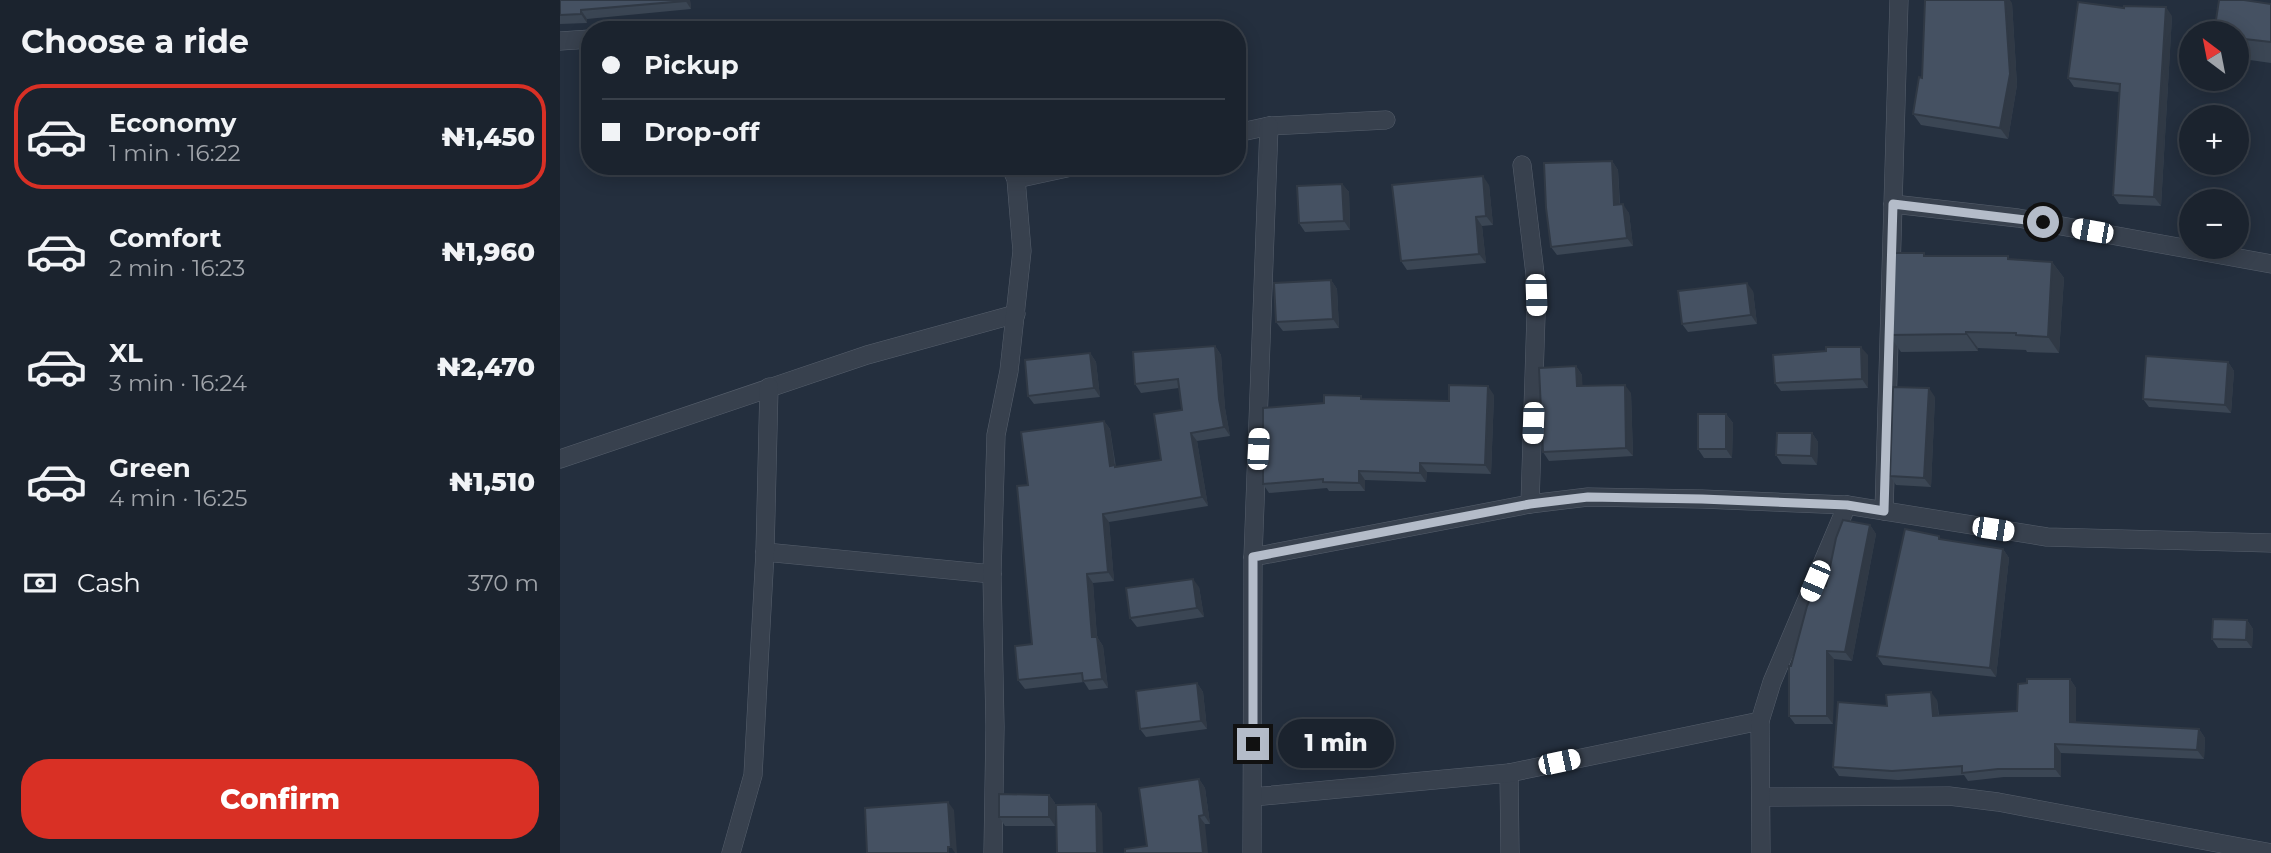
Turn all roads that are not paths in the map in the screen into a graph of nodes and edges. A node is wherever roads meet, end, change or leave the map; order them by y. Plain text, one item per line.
1 (1899, 0) edge
2 (581, 40) edge
3 (560, 41) edge
4 (1386, 120) dead end
5 (1269, 127) junction
6 (1246, 131) edge
7 (1522, 165) dead end
8 (1013, 175) edge
9 (1893, 204) junction
10 (2271, 264) edge
11 (1016, 314) junction
12 (769, 387) junction
13 (560, 459) edge
14 (1530, 504) junction
15 (1847, 505) junction
16 (1884, 511) junction
17 (2271, 543) edge
18 (765, 552) junction
19 (1253, 557) junction
20 (992, 574) junction
21 (1760, 721) junction
22 (1509, 773) junction
23 (1252, 797) junction
24 (1761, 797) junction
25 (731, 853) edge
26 (993, 853) edge
27 (1252, 853) edge
28 (1510, 853) edge
29 (1761, 853) edge
30 (2271, 853) edge

1 - 9 street
2 - 3 street
4 - 5 street
5 - 6 street
5 - 19 street
7 - 14 street
8 - 11 street
9 - 10 street
9 - 16 street
11 - 12 street
11 - 20 street
12 - 13 street
12 - 18 street
14 - 15 street
14 - 19 street
15 - 16 street
15 - 21 street
16 - 17 street
18 - 20 street
18 - 25 street
19 - 23 street
20 - 26 street
21 - 22 street
21 - 24 street
22 - 23 street
22 - 28 street
23 - 27 street
24 - 29 street
24 - 30 street

